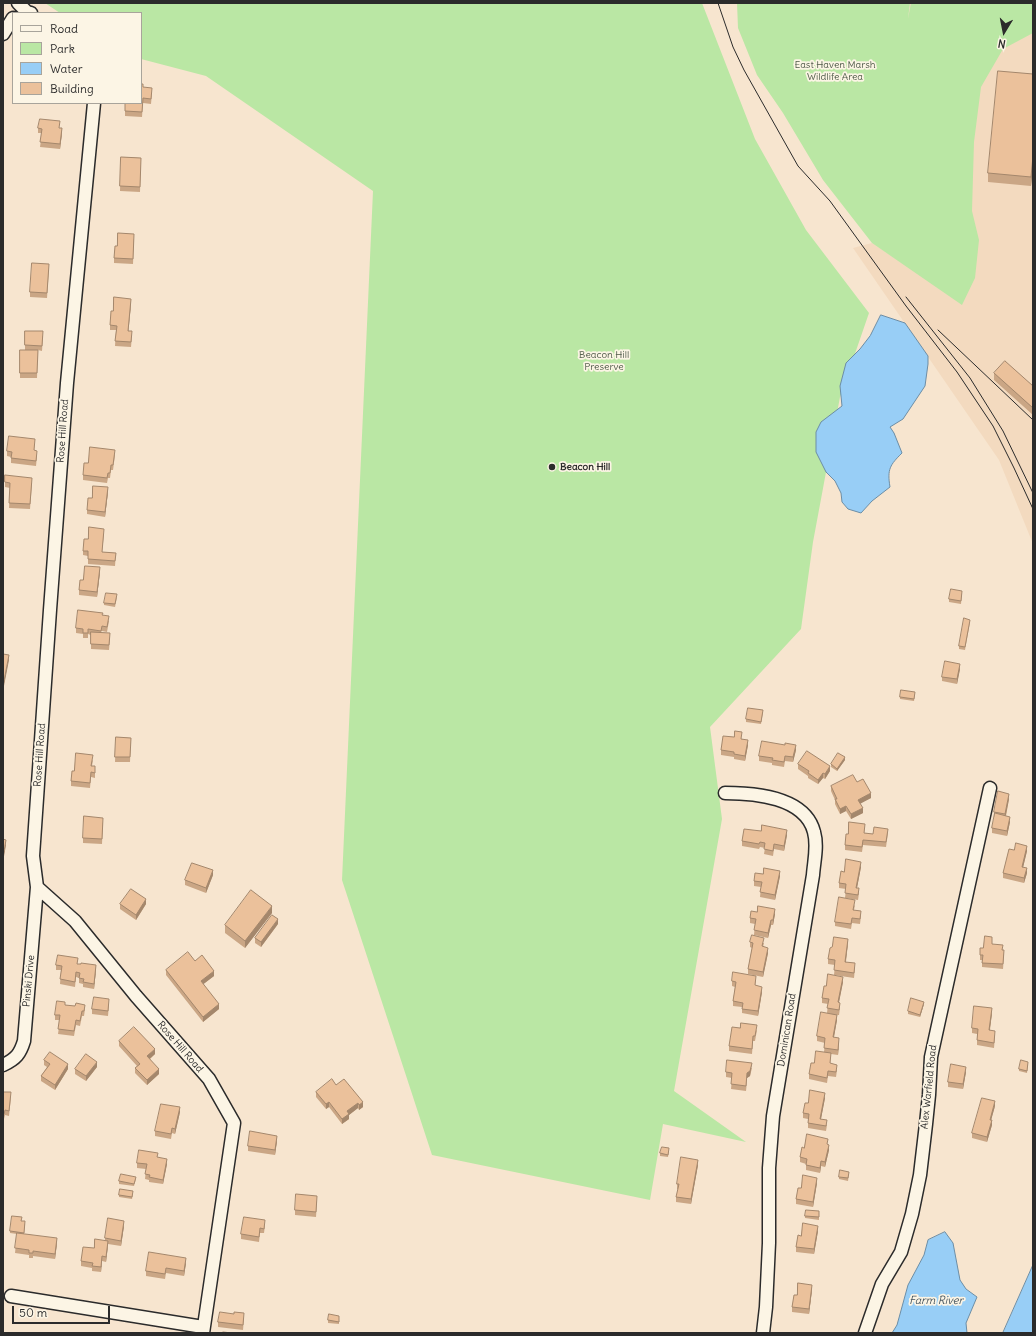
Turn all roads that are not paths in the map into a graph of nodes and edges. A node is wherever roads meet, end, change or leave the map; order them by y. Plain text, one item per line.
1 (18, 3) edge
2 (25, 12) edge
3 (12, 20) edge
4 (3, 34) edge
5 (94, 104) edge
6 (990, 788) dead end
7 (725, 793) dead end
8 (37, 887) junction
9 (3, 1065) edge
10 (11, 1296) dead end
11 (203, 1330) edge
12 (763, 1333) edge
13 (866, 1333) edge

1 - 2 street
3 - 4 street
5 - 8 street, Rose Hill Road
6 - 13 street, Alex Warfield Road
7 - 12 street, Dominican Road
8 - 9 street, Pinski Drive
8 - 11 street, Rose Hill Road
10 - 11 street

